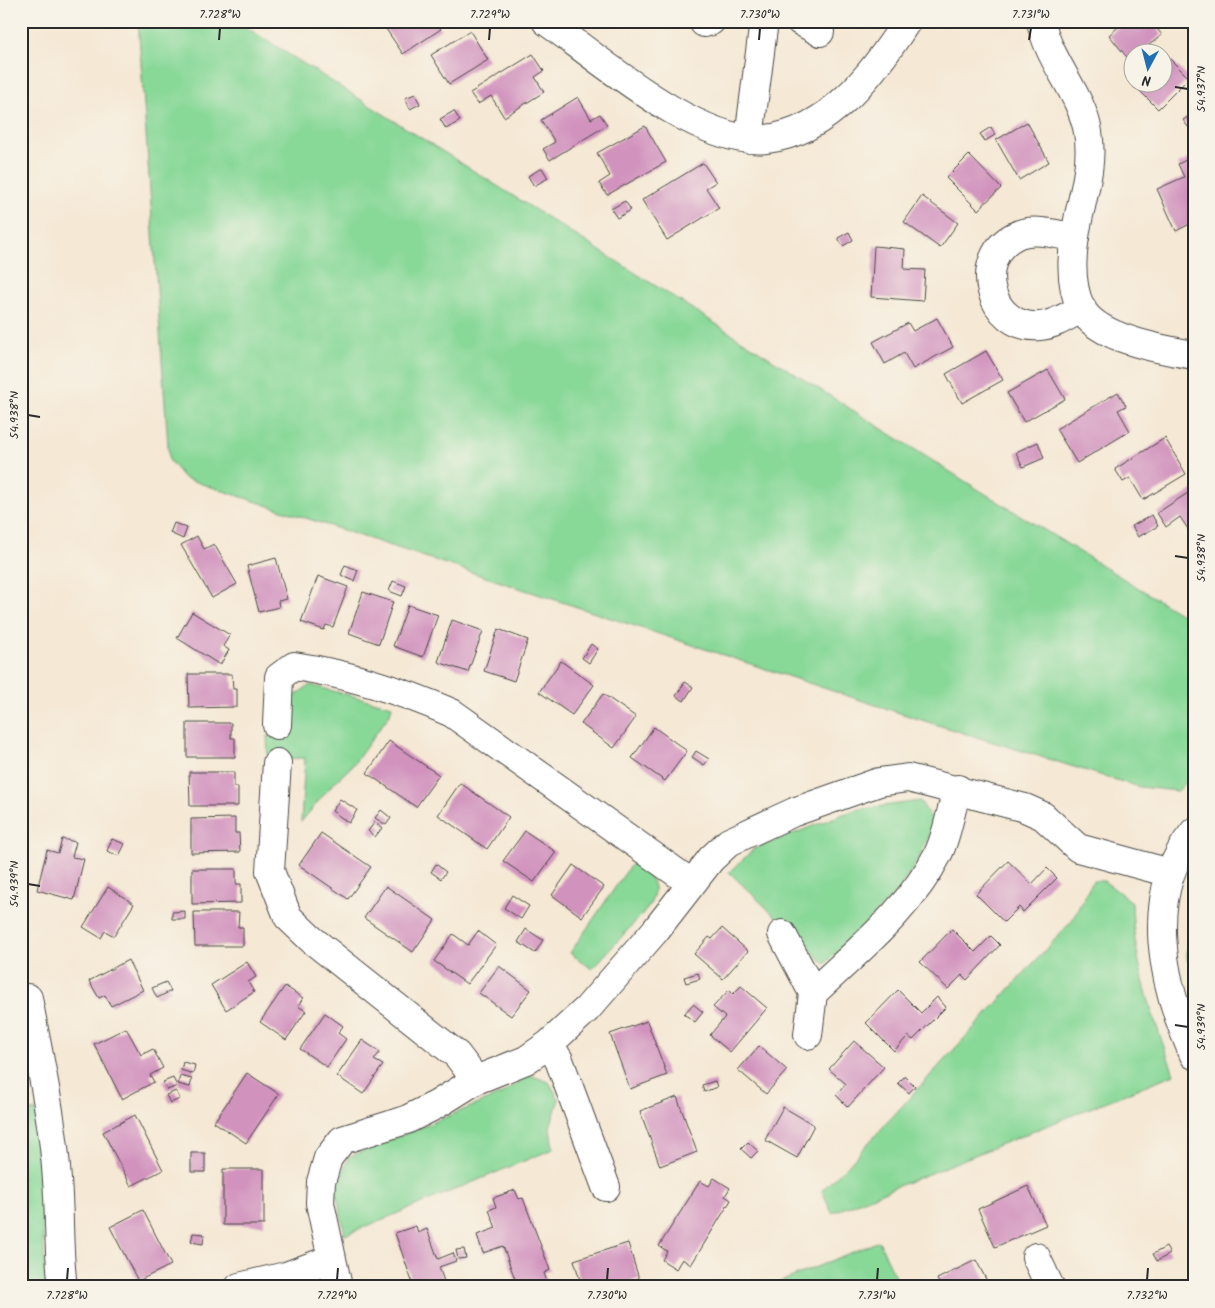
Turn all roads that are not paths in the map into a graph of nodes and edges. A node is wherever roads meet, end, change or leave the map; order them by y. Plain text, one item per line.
1 (546, 21) edge
2 (764, 21) edge
3 (906, 21) edge
4 (1041, 21) edge
5 (749, 138) junction
6 (1075, 238) junction
7 (1082, 308) junction
8 (1194, 355) edge
9 (277, 725) dead end
10 (277, 763) dead end
11 (958, 789) junction
12 (1194, 832) edge
13 (1170, 873) junction
14 (691, 883) junction
15 (782, 934) dead end
16 (814, 993) junction
17 (28, 998) dead end
18 (808, 1035) dead end
19 (549, 1044) junction
20 (1194, 1055) edge
21 (476, 1080) junction
22 (606, 1187) dead end
23 (1036, 1257) dead end
24 (331, 1259) junction
25 (63, 1287) edge
26 (239, 1287) edge
27 (338, 1287) edge
28 (1050, 1287) edge

1 - 5 street
2 - 5 street
3 - 5 street
4 - 6 street
6 - 7 street
6 - 7 street
7 - 8 street
9 - 14 street
10 - 21 street
11 - 13 street
11 - 14 street
11 - 16 street
12 - 13 street
13 - 20 street
14 - 19 street
15 - 16 street
16 - 18 street
17 - 25 street
19 - 21 street
19 - 22 street
21 - 24 street
23 - 28 street
24 - 26 street
24 - 27 street

